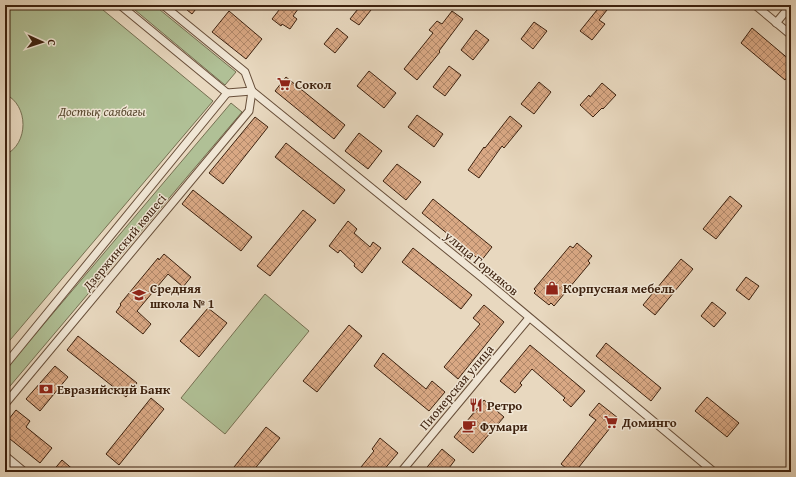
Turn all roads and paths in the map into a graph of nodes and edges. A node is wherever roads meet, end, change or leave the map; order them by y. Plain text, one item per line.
1 (120, 5) edge
2 (163, 5) edge
3 (755, 5) edge
4 (791, 5) edge
5 (776, 22) junction
6 (791, 35) edge
7 (252, 91) junction
8 (227, 94) junction
9 (529, 318) junction
10 (5, 365) edge
11 (5, 404) edge
12 (5, 457) edge
13 (23, 472) edge
14 (401, 472) edge
15 (714, 472) edge

1 - 8 street
2 - 7 street
3 - 5 street
4 - 5 street
5 - 6 street
7 - 8 street
7 - 9 street, улица Горняков
7 - 11 street, Дзержинский көшесі
8 - 10 street, Дзержинский көшесі
9 - 14 street, Пионерская улица
9 - 15 street, улица Горняков
12 - 13 street

